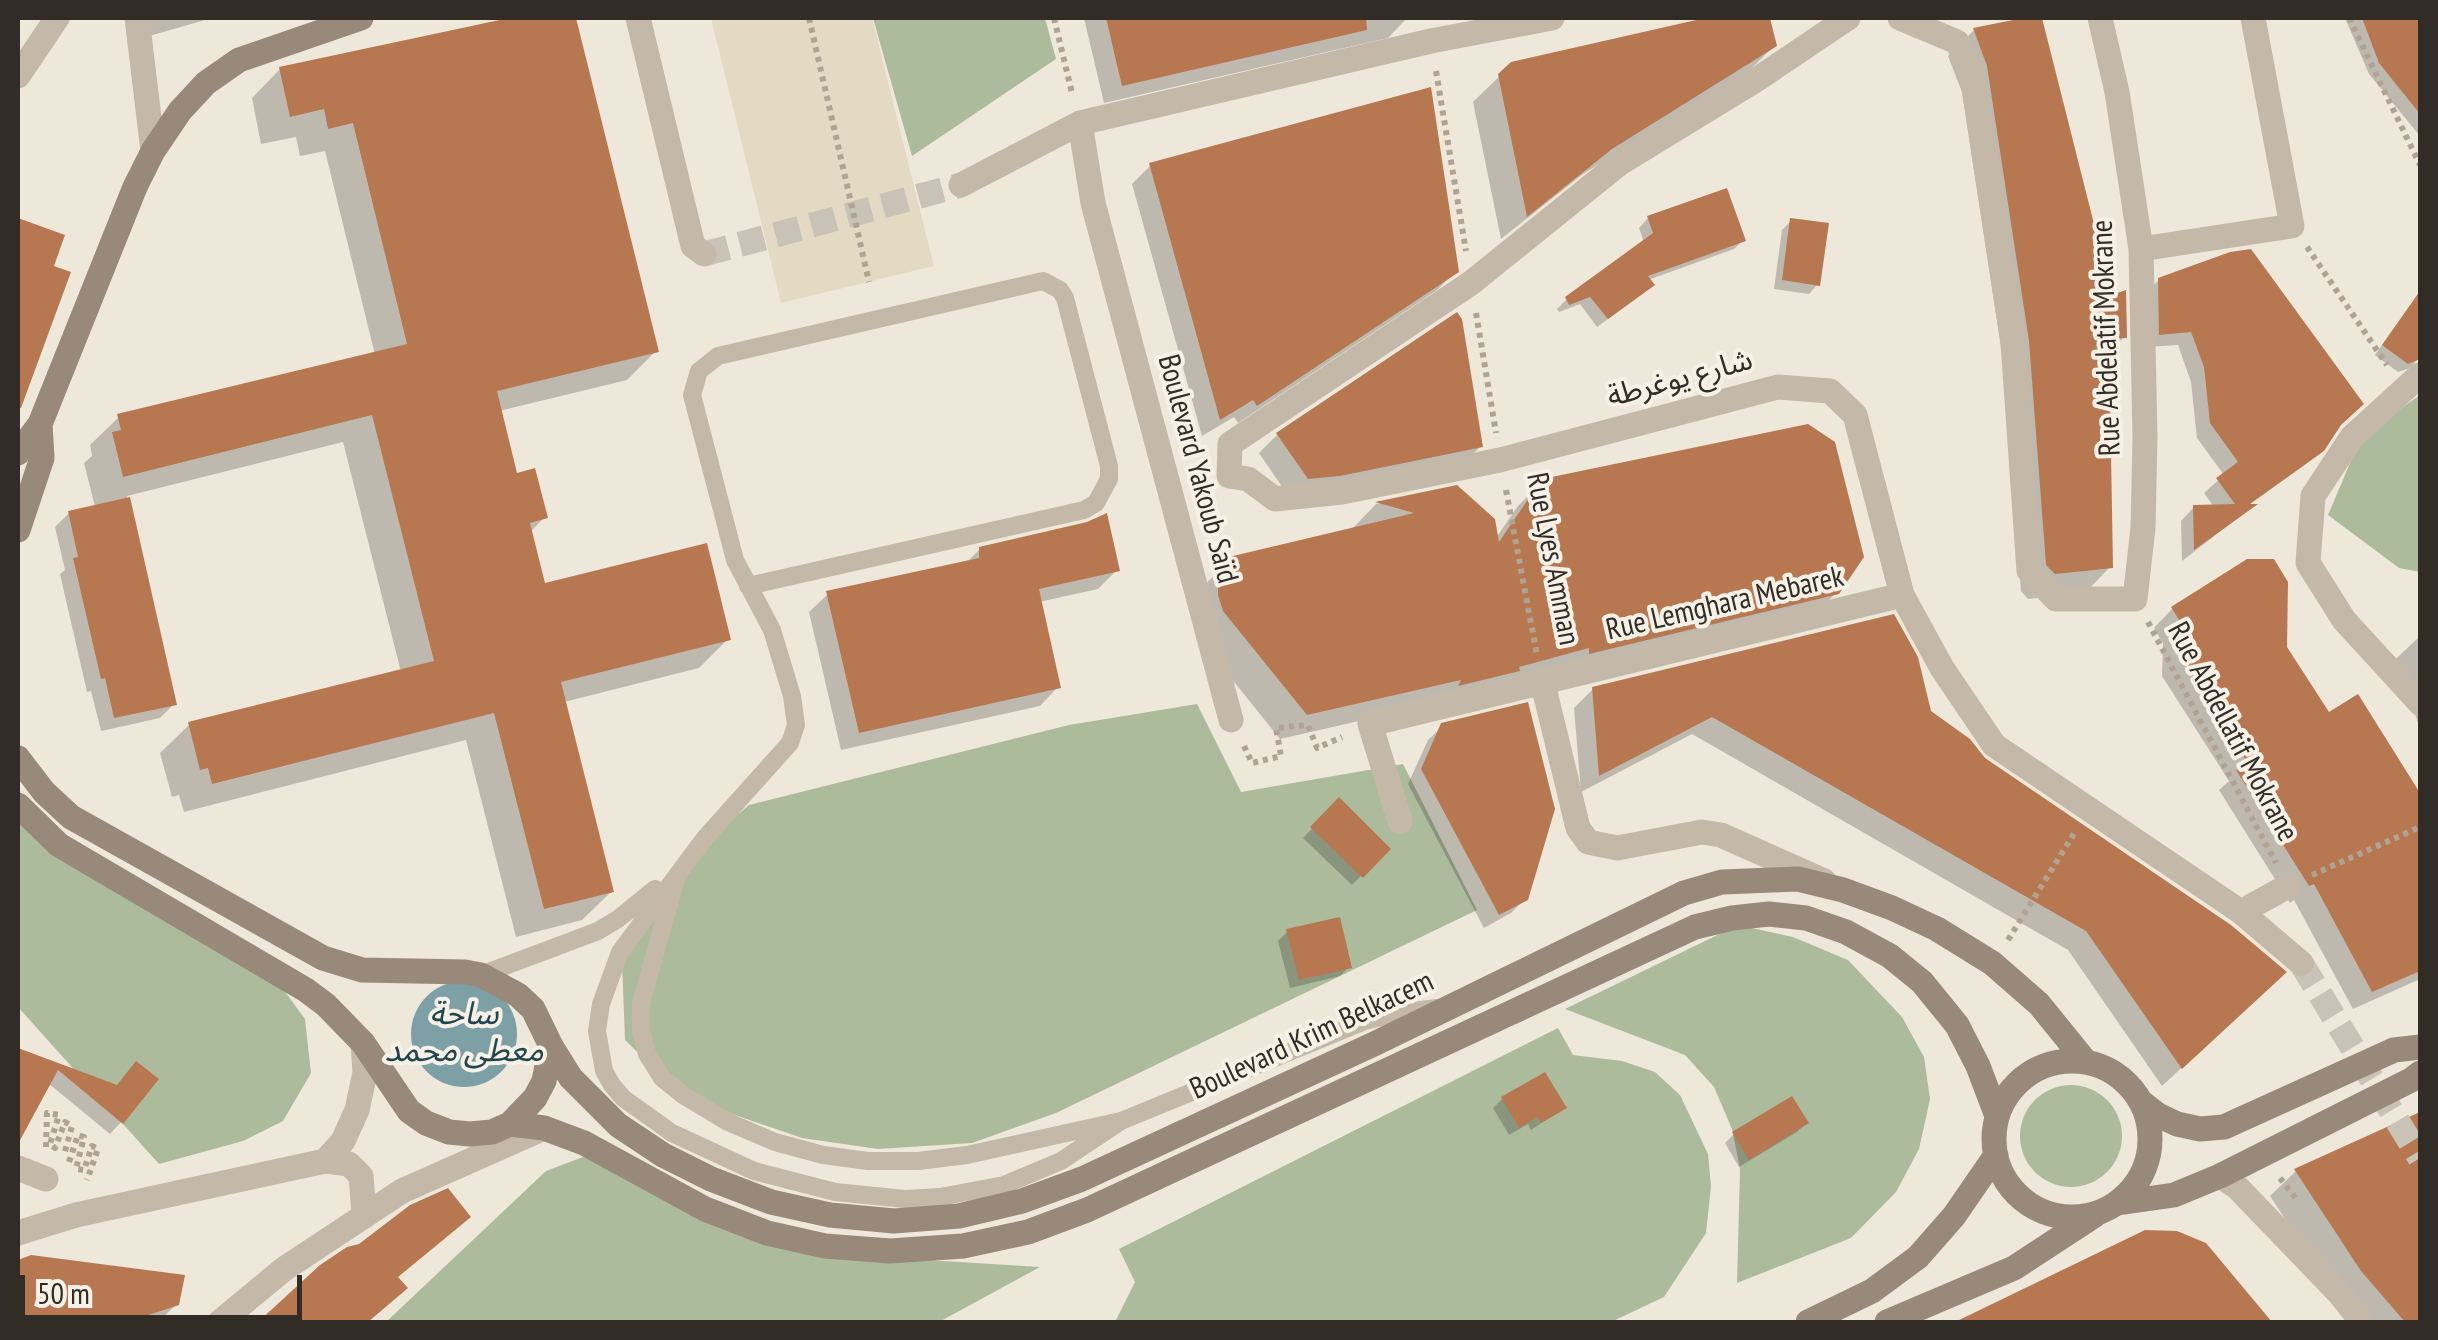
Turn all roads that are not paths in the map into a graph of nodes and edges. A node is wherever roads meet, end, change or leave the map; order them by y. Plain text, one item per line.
1 (57, 18) edge
2 (137, 18) edge
3 (638, 18) edge
4 (1552, 18) edge
5 (1848, 18) edge
6 (1900, 18) edge
7 (2100, 18) edge
8 (2253, 18) edge
9 (348, 19) edge
10 (18, 76) edge
11 (1080, 123) junction
12 (153, 152) junction
13 (960, 185) tunnel mouth
14 (2141, 249) junction
15 (704, 254) dead end
16 (2412, 383) edge
17 (40, 424) junction
18 (18, 453) edge
19 (18, 530) edge
20 (748, 586) junction
21 (1902, 595) junction
22 (1542, 680) junction
23 (2420, 703) edge
24 (1231, 720) road end
25 (18, 758) edge
26 (18, 805) edge
27 (1400, 821) dead end
28 (679, 869) junction
29 (2288, 886) road end
30 (1842, 890) junction
31 (2241, 912) junction
32 (2301, 963) tunnel mouth
33 (481, 975) junction
34 (1452, 1006) junction
35 (363, 1043) junction
36 (551, 1046) junction
37 (2420, 1047) edge
38 (2086, 1062) junction
39 (2420, 1073) edge
40 (2140, 1100) junction
41 (1998, 1116) junction
42 (1121, 1121) junction
43 (510, 1124) junction
44 (544, 1128) junction
45 (1996, 1155) junction
46 (325, 1162) junction
47 (18, 1168) edge
48 (2220, 1176) junction
49 (46, 1180) road end
50 (2107, 1208) junction
51 (364, 1214) junction
52 (18, 1234) edge
53 (220, 1322) edge
54 (1808, 1322) edge
55 (1887, 1322) edge
56 (2362, 1322) edge

1 - 10 street
2 - 12 street
3 - 15 street
4 - 11 street
5 - 21 street, شارع يوغرطة
6 - 14 street, Rue Abdelatif Mokrane
7 - 14 street, Rue Abdelatif Mokrane
8 - 14 street
9 - 12 main road
11 - 13 street
11 - 24 street, Boulevard Yakoub Saïd
12 - 17 main road
16 - 23 street
17 - 18 main road
17 - 19 main road
20 - 20 lane
20 - 28 lane
21 - 22 street, Rue Lemghara Mebarek
21 - 31 street, شارع يوغرطة
22 - 27 street, Rue Lemghara Mebarek
22 - 30 street, Rue Lyes Amman
25 - 33 main road
26 - 35 main road
28 - 33 lane
28 - 42 lane
28 - 42 lane
29 - 31 street
30 - 34 main road, Boulevard Krim Belkacem
30 - 38 main road, Boulevard Krim Belkacem
31 - 32 street, شارع يوغرطة
33 - 36 main road
34 - 36 main road, Boulevard Krim Belkacem
34 - 42 lane
35 - 43 main road
35 - 46 street
36 - 43 main road
37 - 40 main road
38 - 40 main road
38 - 41 main road
39 - 48 main road
40 - 50 main road
41 - 44 main road
41 - 45 main road
43 - 44 main road
44 - 51 street
45 - 50 main road
45 - 54 main road
46 - 51 street
46 - 52 street
47 - 49 street
48 - 50 main road
48 - 56 street
50 - 55 main road
51 - 53 street

